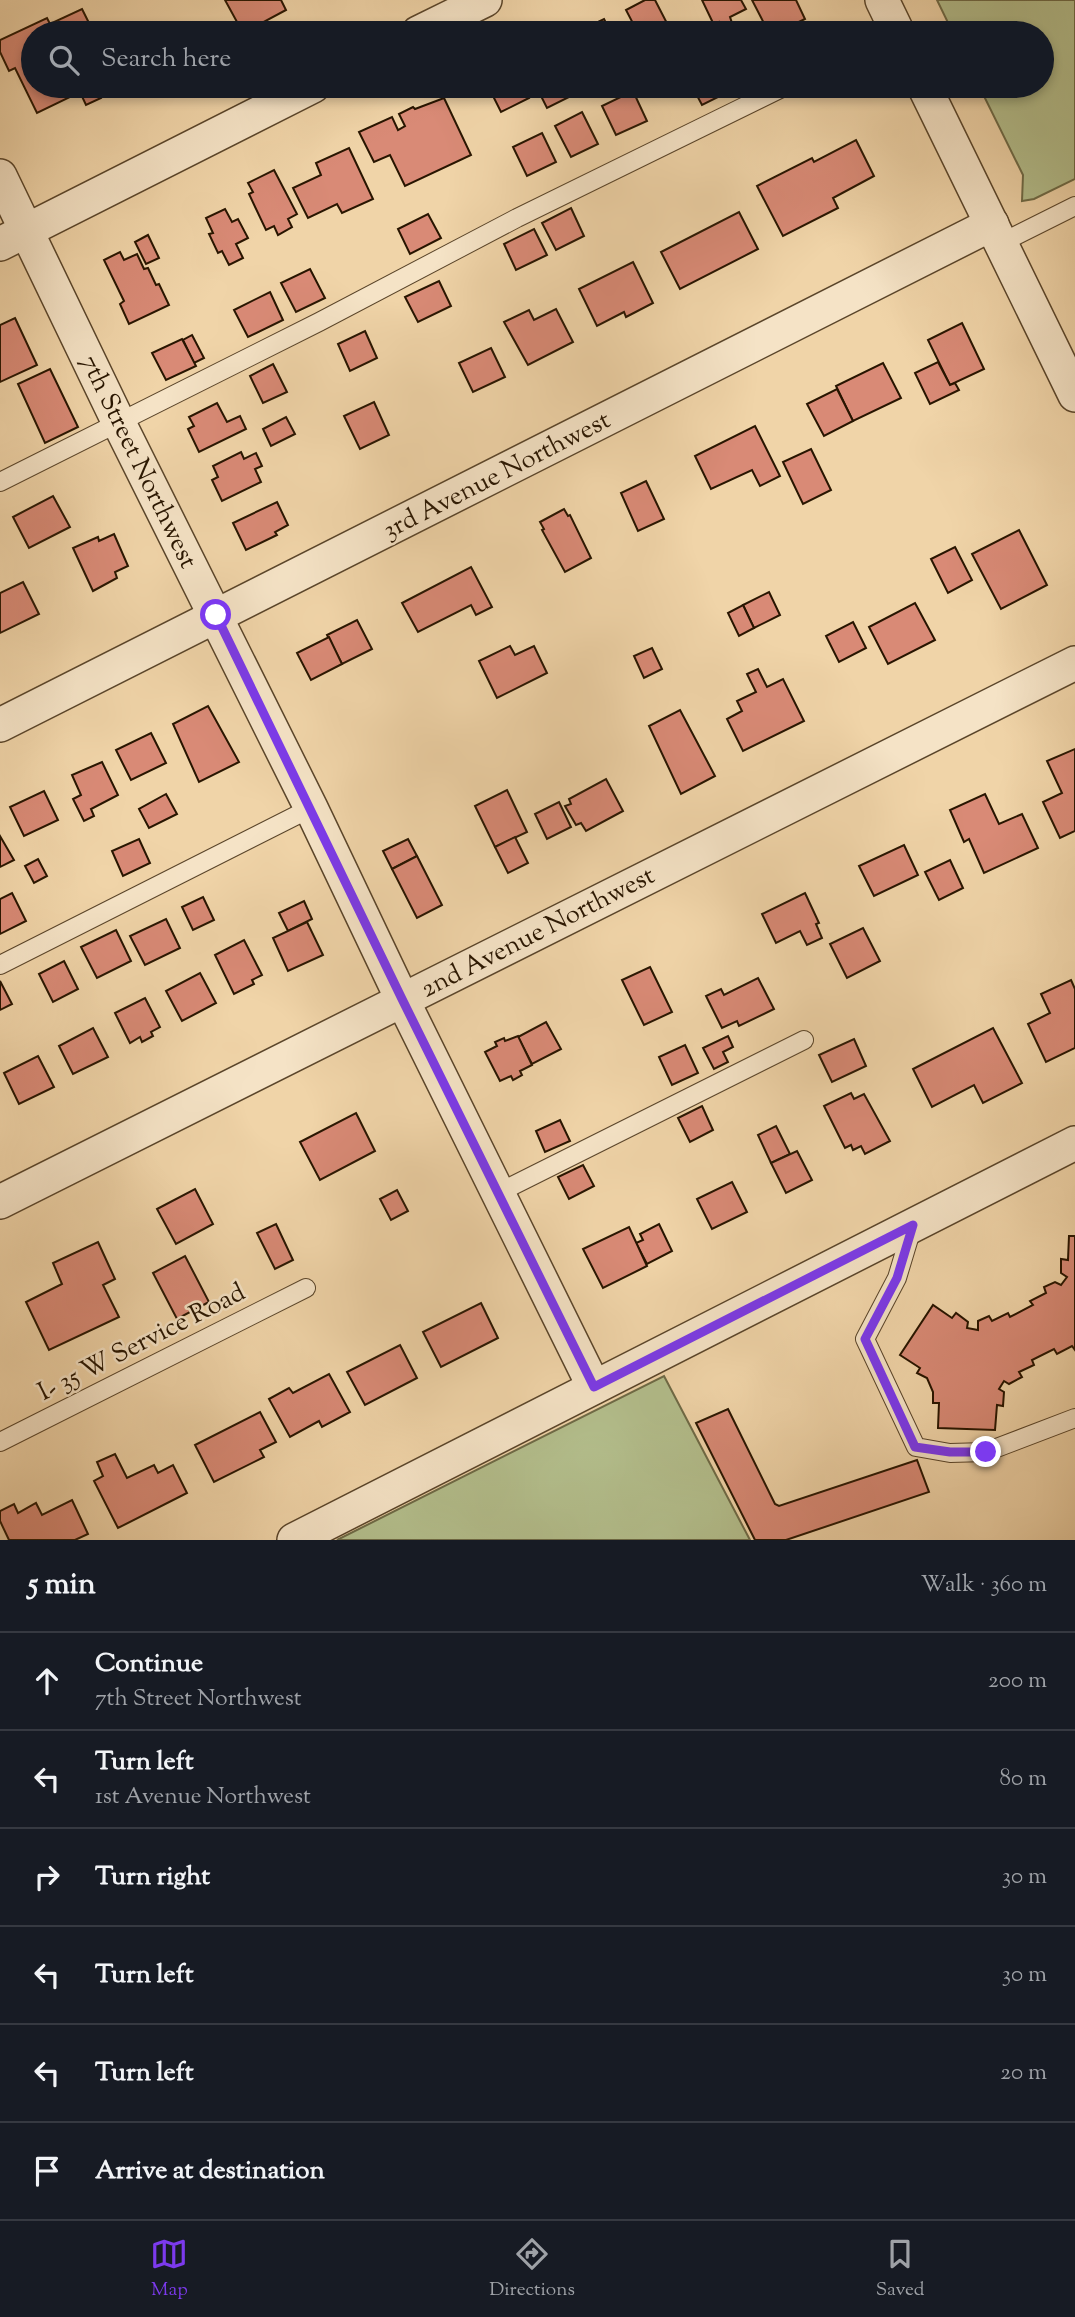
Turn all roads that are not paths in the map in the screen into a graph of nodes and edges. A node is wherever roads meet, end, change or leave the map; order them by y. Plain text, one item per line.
1 (485, 0) edge
2 (882, 0) edge
3 (442, 21) edge
4 (891, 21) edge
5 (289, 98) edge
6 (762, 98) edge
7 (930, 98) edge
8 (0, 176) edge
9 (1075, 205) edge
10 (996, 234) junction
11 (13, 237) edge
12 (1075, 396) edge
13 (118, 421) junction
14 (0, 482) edge
15 (216, 615) junction
16 (1075, 663) edge
17 (0, 725) edge
18 (311, 808) junction
19 (0, 965) edge
20 (402, 999) junction
21 (804, 1040) dead end
22 (1075, 1143) edge
23 (498, 1193) junction
24 (0, 1202) edge
25 (913, 1225) junction
26 (306, 1288) dead end
27 (594, 1387) junction
28 (1075, 1418) edge
29 (0, 1442) edge
30 (294, 1540) edge

1 - 3 street
2 - 4 street
5 - 11 street
6 - 13 lane
7 - 10 street
8 - 11 street, 7th Street Northwest
9 - 10 lane
10 - 12 street
10 - 15 street, 3rd Avenue Northwest
11 - 13 street, 7th Street Northwest
13 - 14 lane
13 - 15 street, 7th Street Northwest
15 - 17 street, 3rd Avenue Northwest
15 - 18 street, 7th Street Northwest
16 - 20 street, 2nd Avenue Northwest
18 - 19 lane
18 - 20 street, 7th Street Northwest
20 - 23 street, 7th Street Northwest
20 - 24 street, 2nd Avenue Northwest
21 - 23 lane
22 - 25 street
23 - 27 street, 7th Street Northwest
25 - 27 street
25 - 28 lane
26 - 29 lane, I- 35 W Service Road
27 - 30 street

